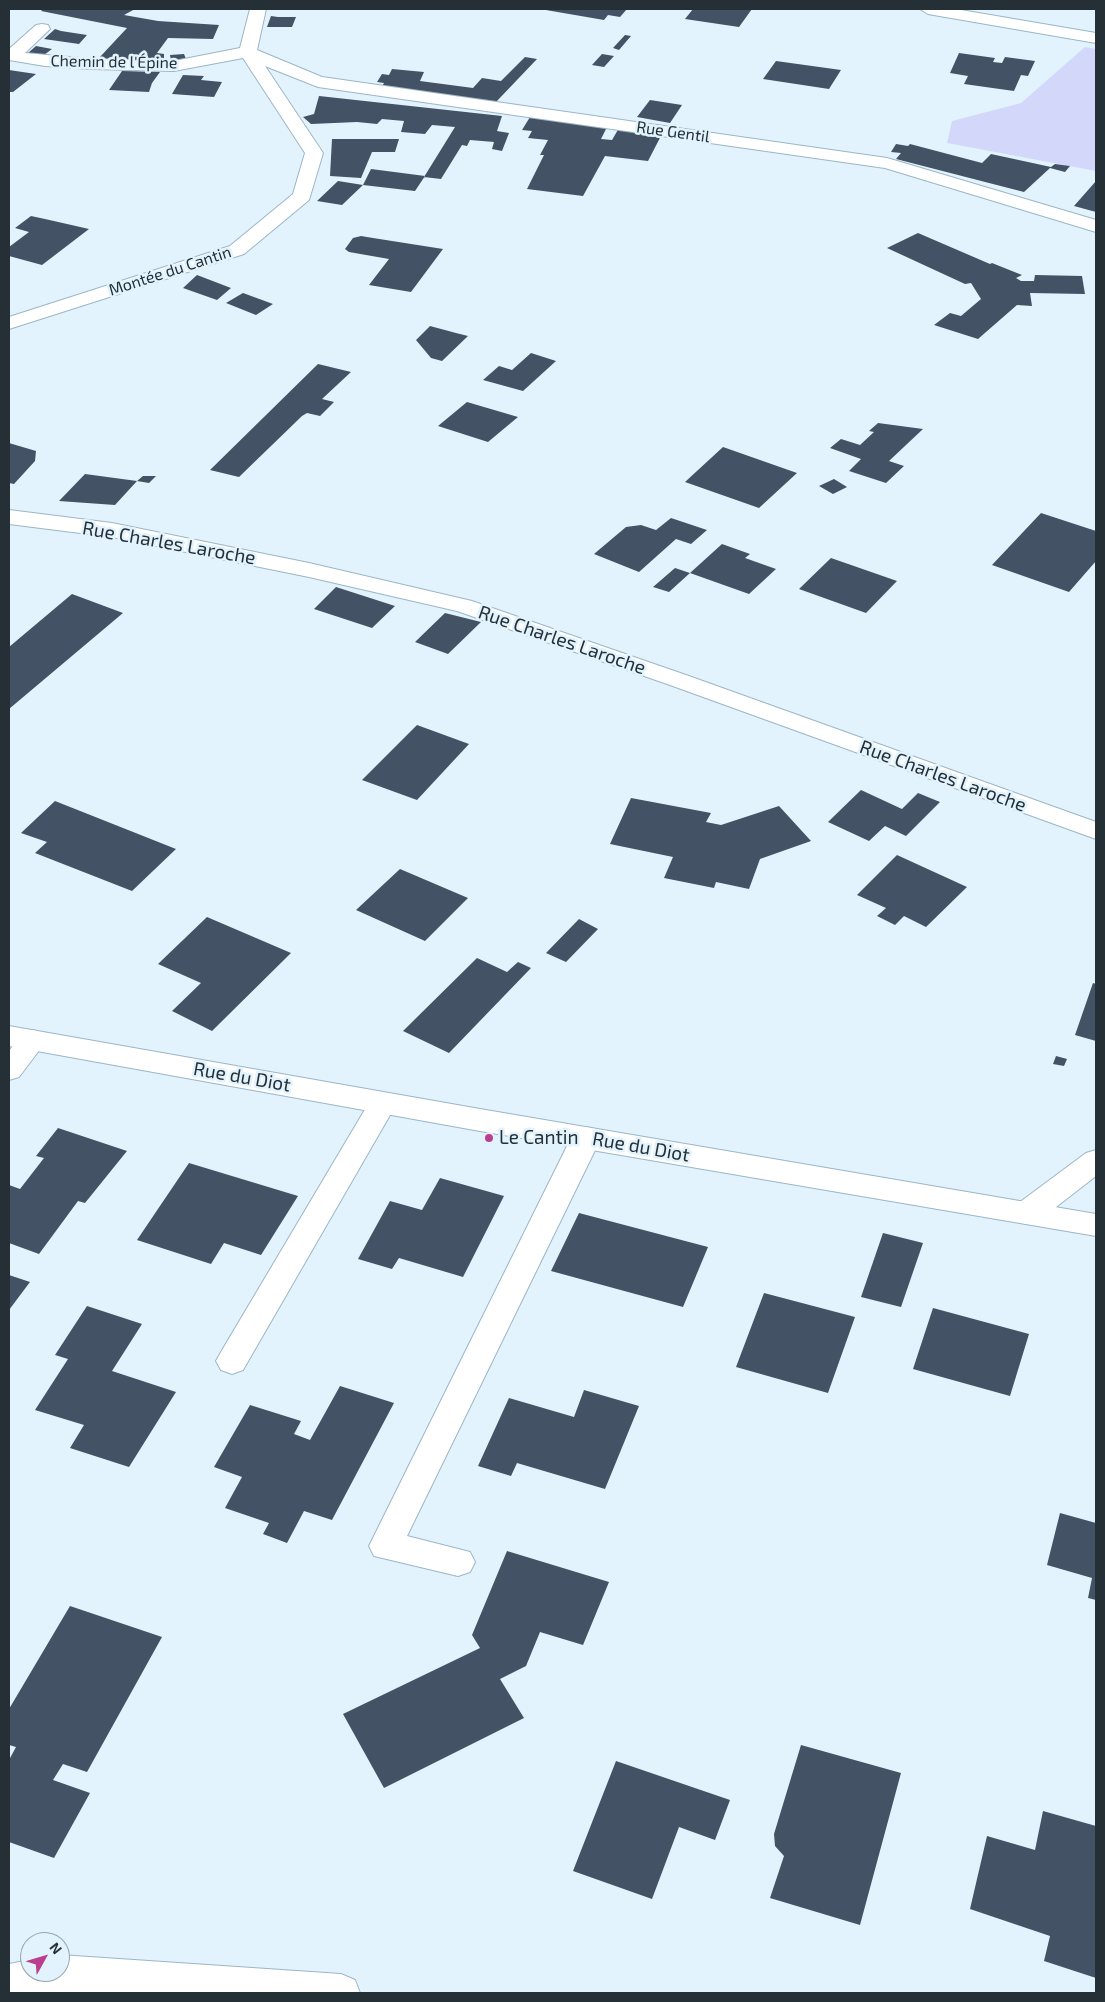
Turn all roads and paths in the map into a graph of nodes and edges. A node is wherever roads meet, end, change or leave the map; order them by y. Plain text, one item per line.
1 (258, 9) edge
2 (928, 9) edge
3 (42, 29) dead end
4 (1096, 38) edge
5 (248, 52) junction
6 (10, 55) edge
7 (1096, 226) edge
8 (9, 323) edge
9 (9, 517) edge
10 (1096, 831) edge
11 (21, 1038) edge
12 (9, 1070) edge
13 (383, 1103) junction
14 (586, 1138) junction
15 (1096, 1160) edge
16 (1027, 1213) junction
17 (1096, 1225) edge
18 (232, 1361) dead end
19 (458, 1562) dead end
20 (9, 1983) edge
21 (341, 1993) edge

1 - 5 street
2 - 4 street
3 - 6 street
5 - 6 street, Chemin de l'Épine
5 - 7 street, Rue Gentil
5 - 8 street, Montée du Cantin
9 - 10 street, Rue Charles Laroche
11 - 12 street
11 - 13 street, Rue du Diot
13 - 14 street, Rue du Diot
13 - 18 street
14 - 16 street, Rue du Diot
14 - 19 street
15 - 16 street
16 - 17 street, Rue du Diot
20 - 21 street

